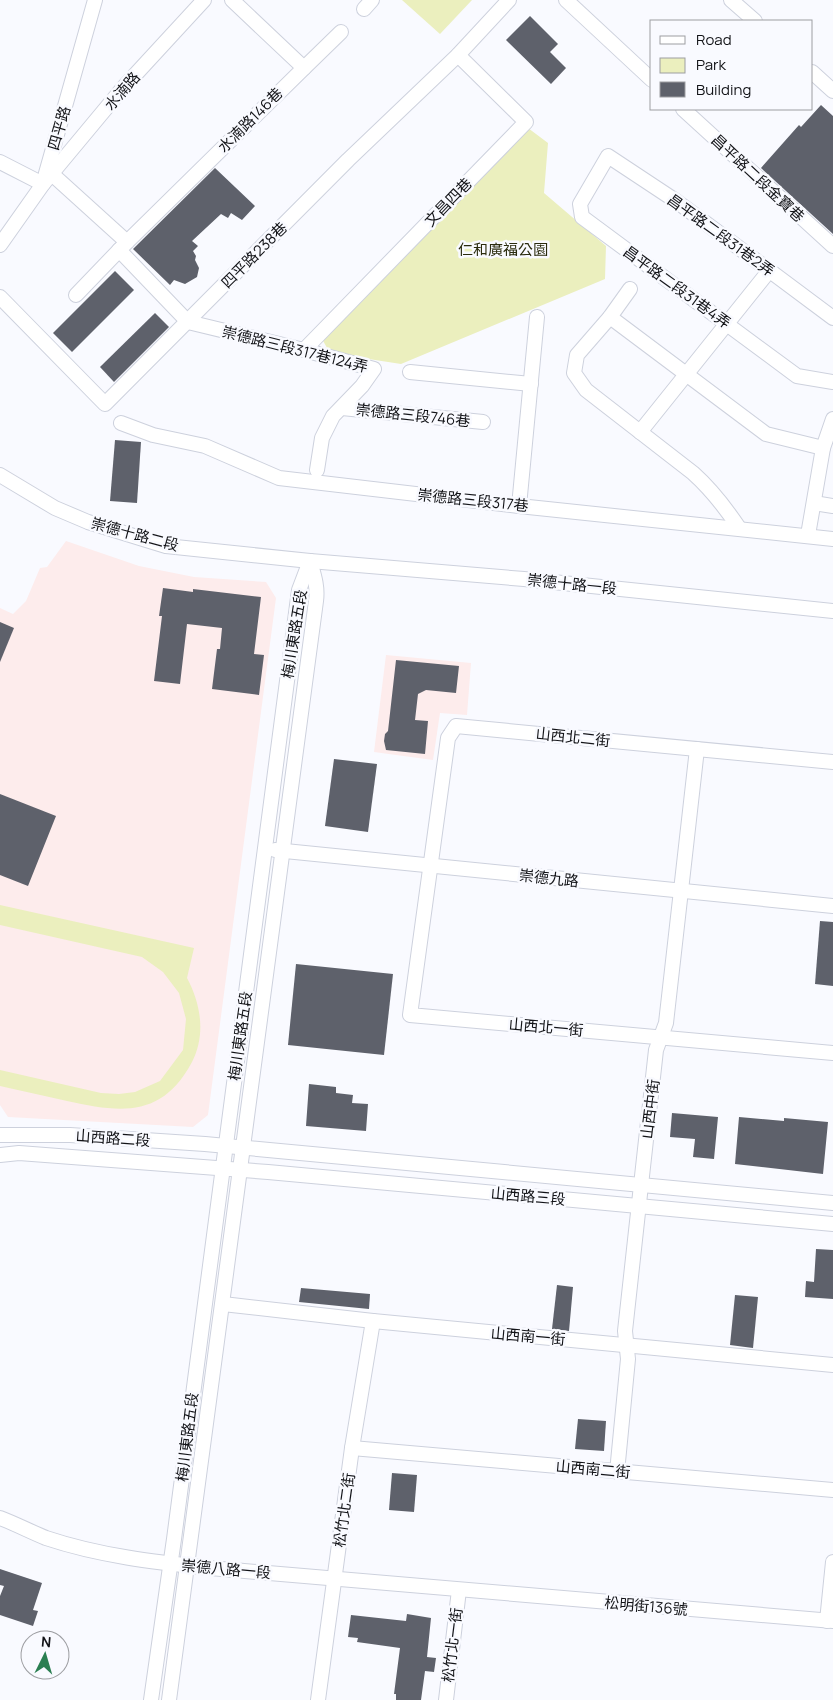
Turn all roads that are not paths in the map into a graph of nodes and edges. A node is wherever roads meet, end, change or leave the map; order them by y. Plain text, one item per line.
1 (95, 0) edge
2 (204, 0) edge
3 (232, 0) edge
4 (509, 0) edge
5 (566, 0) edge
6 (731, 0) edge
7 (754, 20) edge
8 (341, 32) dead end
9 (458, 55) junction
10 (304, 68) junction
11 (813, 73) edge
12 (650, 78) edge
13 (833, 91) edge
14 (684, 110) edge
15 (608, 156) joint
16 (0, 162) edge
17 (48, 180) junction
18 (0, 245) edge
19 (123, 246) junction
20 (833, 246) edge
21 (769, 270) junction
22 (630, 289) dead end
23 (76, 295) dead end
24 (0, 297) edge
25 (537, 317) dead end
26 (610, 317) junction
27 (833, 318) edge
28 (188, 322) junction
29 (727, 323) junction
30 (304, 350) junction
31 (410, 372) dead end
32 (686, 374) junction
33 (833, 382) edge
34 (531, 384) junction
35 (342, 408) junction
36 (833, 418) edge
37 (483, 422) dead end
38 (121, 423) dead end
39 (640, 432) junction
40 (823, 448) junction
41 (317, 470) dead end
42 (0, 475) edge
43 (814, 503) junction
44 (519, 506) junction
45 (833, 506) edge
46 (739, 528) junction
47 (808, 535) junction
48 (833, 539) edge
49 (310, 561) junction
50 (833, 611) edge
51 (697, 749) junction
52 (833, 762) edge
53 (265, 848) junction
54 (283, 850) junction
55 (430, 865) junction
56 (682, 892) junction
57 (833, 906) edge
58 (660, 1037) junction
59 (833, 1052) edge
60 (0, 1135) edge
61 (226, 1146) junction
62 (244, 1148) junction
63 (0, 1154) edge
64 (223, 1168) junction
65 (240, 1170) junction
66 (642, 1185) junction
67 (833, 1203) edge
68 (639, 1206) junction
69 (833, 1224) edge
70 (223, 1304) junction
71 (372, 1321) junction
72 (626, 1345) junction
73 (833, 1365) edge
74 (352, 1448) junction
75 (617, 1472) junction
76 (833, 1490) edge
77 (0, 1518) edge
78 (833, 1562) edge
79 (170, 1564) junction
80 (188, 1566) junction
81 (334, 1578) junction
82 (459, 1590) junction
83 (830, 1621) edge
84 (151, 1700) edge
85 (169, 1700) edge
86 (318, 1700) edge
87 (446, 1700) edge

1 - 17 street, 四平路
2 - 17 street, 水湳路
3 - 10 street
4 - 9 street, 四平路238巷
5 - 12 street
6 - 7 street
8 - 10 street, 水湳路146巷
9 - 28 street, 四平路238巷
9 - 30 street, 文昌四巷
10 - 19 street, 水湳路146巷
11 - 13 street
14 - 20 street, 昌平路二段金寶巷
15 - 21 street, 昌平路二段31巷2弄
15 - 29 street, 昌平路二段31巷4弄
16 - 17 street
17 - 18 street, 四平路
17 - 19 street
19 - 23 street, 水湳路146巷
19 - 28 street
21 - 27 street, 昌平路二段31巷2弄
21 - 29 street
22 - 26 street
24 - 28 street, 四平路238巷
25 - 34 street
26 - 32 street
26 - 39 street
28 - 30 street, 崇德路三段317巷124弄
29 - 32 street
29 - 33 street, 昌平路二段31巷4弄
30 - 35 street, 崇德路三段317巷124弄
31 - 34 street
32 - 39 street
32 - 40 street
34 - 44 street
35 - 37 street, 崇德路三段746巷
35 - 41 street, 崇德路三段317巷124弄
36 - 40 street
38 - 44 street, 崇德路三段317巷
39 - 46 street
40 - 43 street
42 - 49 street, 崇德十路二段
43 - 45 street
43 - 47 street
44 - 46 street, 崇德路三段317巷
46 - 47 street, 崇德路三段317巷
47 - 48 street, 崇德路三段317巷
49 - 50 street, 崇德十路一段
49 - 53 street, 梅川東路五段
49 - 54 street, 梅川東路五段
51 - 52 street, 山西北二街
51 - 55 street, 山西北二街
51 - 56 street, 山西中街
53 - 54 street, 崇德九路
53 - 61 street, 梅川東路五段
54 - 55 street, 崇德九路
54 - 62 street, 梅川東路五段
55 - 56 street, 崇德九路
55 - 58 street, 山西北一街
56 - 57 street, 崇德九路
56 - 58 street, 山西中街
58 - 59 street, 山西北一街
58 - 66 street, 山西中街
60 - 61 street, 山西路二段
61 - 62 street, 山西路三段
61 - 64 street, 梅川東路五段
62 - 65 street, 梅川東路五段
62 - 66 street, 山西路三段
63 - 64 street, 山西路二段
64 - 65 street, 山西路三段
64 - 79 street, 梅川東路五段
65 - 68 street, 山西路三段
65 - 70 street, 梅川東路五段
66 - 67 street, 山西路三段
66 - 68 street, 山西中街
68 - 69 street, 山西路三段
68 - 72 street, 山西中街
70 - 71 street, 山西南一街
70 - 80 street, 梅川東路五段
71 - 72 street, 山西南一街
71 - 74 street, 松竹北二街
72 - 73 street, 山西南一街
72 - 75 street, 山西中街
74 - 75 street, 山西南二街
74 - 81 street, 松竹北二街
75 - 76 street, 山西南二街
77 - 79 street, 崇德八路一段
78 - 83 street
79 - 80 street, 崇德八路一段
79 - 84 street, 梅川東路五段
80 - 81 street, 崇德八路一段
80 - 85 street, 梅川東路五段
81 - 82 street, 崇德八路一段
81 - 86 street, 松竹北二街
82 - 83 street, 松明街136號
82 - 87 street, 松竹北一街

